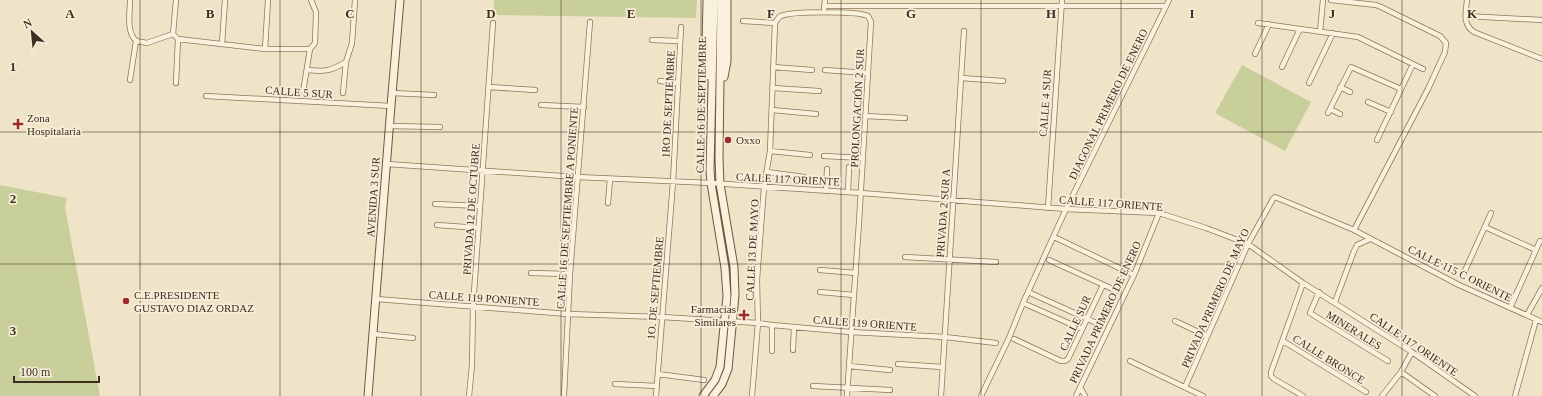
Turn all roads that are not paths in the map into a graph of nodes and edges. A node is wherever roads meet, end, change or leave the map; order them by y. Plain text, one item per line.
1 (130, 0) edge
2 (176, 0) edge
3 (225, 0) edge
4 (268, 0) edge
5 (311, 0) edge
6 (355, 0) edge
7 (400, 0) edge
8 (706, 0) edge
9 (714, 0) edge
10 (722, 0) edge
11 (727, 0) edge
12 (825, 0) edge
13 (1062, 0) edge
14 (1169, 0) edge
15 (1323, 0) edge
16 (1332, 0) edge
17 (1467, 0) edge
18 (824, 6) junction
19 (1062, 6) junction
20 (1166, 6) junction
21 (823, 13) junction
22 (1466, 16) junction
23 (1542, 20) edge
24 (743, 21) dead end
25 (590, 22) dead end
26 (1258, 22) dead end
27 (493, 23) dead end
28 (775, 23) junction
29 (1269, 24) junction
30 (681, 27) dead end
31 (1300, 29) junction
32 (964, 31) dead end
33 (1320, 32) junction
34 (173, 34) junction
35 (717, 34) junction
36 (1333, 34) junction
37 (178, 39) junction
38 (652, 40) dead end
39 (136, 41) junction
40 (680, 41) junction
41 (222, 44) junction
42 (265, 49) junction
43 (310, 49) junction
44 (1254, 54) dead end
45 (1542, 59) edge
46 (346, 62) junction
47 (1413, 64) junction
48 (774, 67) junction
49 (1282, 67) dead end
50 (1423, 69) dead end
51 (307, 70) junction
52 (812, 70) dead end
53 (825, 70) dead end
54 (867, 73) junction
55 (961, 78) junction
56 (130, 80) dead end
57 (660, 81) dead end
58 (1003, 81) dead end
59 (176, 83) dead end
60 (678, 83) junction
61 (1310, 83) dead end
62 (489, 87) junction
63 (1340, 87) junction
64 (773, 88) junction
65 (1401, 89) junction
66 (535, 90) dead end
67 (819, 90) dead end
68 (712, 91) junction
69 (303, 92) dead end
70 (392, 92) junction
71 (1350, 92) dead end
72 (343, 93) dead end
73 (434, 95) dead end
74 (720, 95) junction
75 (206, 96) dead end
76 (1368, 102) dead end
77 (541, 105) dead end
78 (391, 106) junction
79 (584, 107) junction
80 (772, 110) junction
81 (1390, 112) junction
82 (816, 114) dead end
83 (1340, 114) dead end
84 (865, 116) junction
85 (905, 118) dead end
86 (389, 126) junction
87 (440, 128) dead end
88 (1377, 140) dead end
89 (770, 151) junction
90 (810, 155) dead end
91 (824, 156) dead end
92 (863, 158) junction
93 (387, 164) junction
94 (849, 167) dead end
95 (827, 169) dead end
96 (483, 171) junction
97 (767, 172) junction
98 (577, 177) junction
99 (804, 177) dead end
100 (610, 179) junction
101 (673, 182) junction
102 (711, 183) junction
103 (720, 184) junction
104 (764, 187) junction
105 (826, 190) junction
106 (848, 192) junction
107 (861, 193) junction
108 (1276, 197) joint
109 (953, 200) junction
110 (608, 203) dead end
111 (436, 204) dead end
112 (480, 206) junction
113 (1048, 208) junction
114 (1066, 209) junction
115 (1159, 213) junction
116 (1491, 213) dead end
117 (437, 225) dead end
118 (1485, 227) junction
119 (479, 228) junction
120 (1354, 230) junction
121 (1054, 237) junction
122 (1370, 238) junction
123 (1540, 241) dead end
124 (1248, 244) junction
125 (1536, 250) junction
126 (905, 257) dead end
127 (949, 259) junction
128 (1049, 260) dead end
129 (996, 262) dead end
130 (820, 270) dead end
131 (532, 273) dead end
132 (856, 273) junction
133 (570, 274) junction
134 (1134, 275) junction
135 (1463, 275) dead end
136 (1303, 282) junction
137 (1103, 285) junction
138 (1542, 288) edge
139 (1117, 291) dead end
140 (820, 292) dead end
141 (1028, 292) junction
142 (1319, 292) junction
143 (854, 295) junction
144 (376, 299) junction
145 (1335, 302) junction
146 (1023, 303) junction
147 (473, 307) junction
148 (1510, 308) junction
149 (568, 314) junction
150 (1527, 315) junction
151 (662, 317) junction
152 (1087, 318) junction
153 (1536, 320) junction
154 (1175, 321) dead end
155 (725, 322) junction
156 (733, 322) junction
157 (1542, 322) edge
158 (758, 323) junction
159 (1101, 324) dead end
160 (772, 325) junction
161 (794, 327) junction
162 (1082, 329) junction
163 (850, 332) junction
164 (373, 334) junction
165 (1207, 336) junction
166 (945, 337) junction
167 (413, 338) dead end
168 (1014, 338) dead end
169 (1283, 341) junction
170 (996, 343) dead end
171 (793, 350) dead end
172 (772, 351) dead end
173 (1412, 352) junction
174 (1130, 361) dead end
175 (1388, 361) dead end
176 (898, 364) dead end
177 (849, 366) junction
178 (942, 367) junction
179 (890, 370) dead end
180 (1401, 372) junction
181 (658, 374) junction
182 (704, 380) dead end
183 (615, 384) dead end
184 (657, 386) junction
185 (813, 386) dead end
186 (1080, 387) junction
187 (1185, 387) junction
188 (848, 388) junction
189 (890, 390) dead end
190 (1366, 392) dead end
191 (368, 396) edge
192 (469, 396) edge
193 (564, 396) edge
194 (656, 396) edge
195 (703, 396) edge
196 (713, 396) edge
197 (752, 396) edge
198 (847, 396) edge
199 (941, 396) edge
200 (980, 396) edge
201 (1076, 396) edge
202 (1085, 396) edge
203 (1202, 396) edge
204 (1303, 396) edge
205 (1382, 396) edge
206 (1435, 396) edge
207 (1475, 396) edge
208 (1515, 396) edge

1 - 39 street
2 - 34 street
3 - 41 street
4 - 42 street
5 - 43 street
6 - 46 street
7 - 70 main road, AVENIDA 3 SUR
8 - 68 main road
9 - 35 main road, CALLE 16 DE SEPTIEMBRE
10 - 35 main road, CALLE 16 DE SEPTIEMBRE
11 - 74 main road
12 - 18 street
13 - 19 street, CALLE 4 SUR
14 - 20 street, DIAGONAL PRIMERO DE ENERO
15 - 33 street
16 - 120 street
17 - 22 street
18 - 19 street
18 - 21 street
19 - 20 street
19 - 113 street, CALLE 4 SUR
20 - 114 street, DIAGONAL PRIMERO DE ENERO
21 - 28 street
21 - 54 street, PROLONGACIÓN 2 SUR
22 - 23 street
22 - 45 street
24 - 28 street
25 - 79 street, CALLE 16 DE SEPTIEMBRE A PONIENTE
26 - 29 street
27 - 62 street, PRIVADA 12 DE OCTUBRE
28 - 48 street, CALLE 13 DE MAYO
29 - 31 street
29 - 44 street
30 - 40 street, 1RO DE SEPTIEMBRE
31 - 33 street
31 - 49 street
32 - 55 street, PRIVADA 2 SUR A
33 - 36 street
34 - 37 street
34 - 39 street
35 - 68 main road, CALLE 16 DE SEPTIEMBRE
35 - 74 main road, CALLE 16 DE SEPTIEMBRE
36 - 47 street
36 - 61 street
37 - 41 street
37 - 59 street
38 - 40 street
39 - 56 street
40 - 60 street, 1RO DE SEPTIEMBRE
41 - 42 street
42 - 43 street
43 - 51 street
46 - 51 street
46 - 72 street
47 - 50 street
47 - 65 street
48 - 52 street
48 - 64 street, CALLE 13 DE MAYO
51 - 69 street
53 - 54 street
54 - 84 street, PROLONGACIÓN 2 SUR
55 - 58 street
55 - 109 street, PRIVADA 2 SUR A
57 - 60 street
60 - 101 street, 1RO DE SEPTIEMBRE
62 - 66 street
62 - 96 street, PRIVADA 12 DE OCTUBRE
63 - 65 street
63 - 71 street
63 - 83 street
64 - 67 street
64 - 80 street, CALLE 13 DE MAYO
65 - 81 street
68 - 102 main road, CALLE 16 DE SEPTIEMBRE
70 - 73 street
70 - 78 main road, AVENIDA 3 SUR
74 - 103 main road, CALLE 16 DE SEPTIEMBRE
75 - 78 street, CALLE 5 SUR
76 - 81 street
77 - 79 street
78 - 86 main road, AVENIDA 3 SUR
79 - 98 street, CALLE 16 DE SEPTIEMBRE A PONIENTE
80 - 82 street
80 - 89 street, CALLE 13 DE MAYO
81 - 88 street
84 - 85 street
84 - 92 street, PROLONGACIÓN 2 SUR
86 - 87 street
86 - 93 main road, AVENIDA 3 SUR
89 - 90 street
89 - 97 street, CALLE 13 DE MAYO
91 - 92 street
92 - 107 street, PROLONGACIÓN 2 SUR
93 - 96 street, CALLE 117 ORIENTE
93 - 144 main road, AVENIDA 3 SUR
94 - 106 street
95 - 105 street
96 - 98 street, CALLE 117 ORIENTE
96 - 112 street, PRIVADA 12 DE OCTUBRE
97 - 99 street
97 - 104 street, CALLE 13 DE MAYO
98 - 100 street, CALLE 117 ORIENTE
98 - 133 street, CALLE 16 DE SEPTIEMBRE A PONIENTE
100 - 101 street, CALLE 117 ORIENTE
100 - 110 street
101 - 102 street, CALLE 117 ORIENTE
101 - 151 street, 1O. DE SEPTIEMBRE
102 - 103 street, CALLE 117 ORIENTE
102 - 155 main road, CALLE 16 DE SEPTIEMBRE
103 - 104 street, CALLE 117 ORIENTE
103 - 156 main road, CALLE 16 DE SEPTIEMBRE
104 - 105 street, CALLE 117 ORIENTE
104 - 158 street, CALLE 13 DE MAYO
105 - 106 street, CALLE 117 ORIENTE
106 - 107 street, CALLE 117 ORIENTE
107 - 109 street, CALLE 117 ORIENTE
107 - 132 street, PROLONGACIÓN 2 SUR
108 - 120 street, CALLE 115 C ORIENTE
108 - 124 street, PRIVADA PRIMERO DE MAYO
109 - 113 street, CALLE 117 ORIENTE
109 - 127 street, PRIVADA 2 SUR A
111 - 112 street
112 - 119 street, PRIVADA 12 DE OCTUBRE
113 - 114 street, CALLE 117 ORIENTE
114 - 115 street, CALLE 117 ORIENTE
114 - 121 street, DIAGONAL PRIMERO DE ENERO
115 - 124 street, CALLE 117 ORIENTE
115 - 134 street, PRIVADA PRIMERO DE ENERO
116 - 118 street
117 - 119 street
118 - 125 street
118 - 135 street
119 - 147 street, PRIVADA 12 DE OCTUBRE
120 - 122 street, CALLE 115 C ORIENTE
121 - 134 street
121 - 141 street, DIAGONAL PRIMERO DE ENERO
122 - 145 street
122 - 148 street, CALLE 115 C ORIENTE
123 - 125 street
124 - 136 street, CALLE 117 ORIENTE
124 - 165 street, PRIVADA PRIMERO DE MAYO
125 - 148 street
126 - 127 street
127 - 129 street
127 - 166 street, PRIVADA 2 SUR A
128 - 137 street
130 - 132 street
131 - 133 street
132 - 143 street, PROLONGACIÓN 2 SUR
133 - 149 street, CALLE 16 DE SEPTIEMBRE A PONIENTE
134 - 186 street, PRIVADA PRIMERO DE ENERO
136 - 142 street, CALLE 117 ORIENTE
136 - 169 street
137 - 139 street
137 - 152 street, CALLE SUR
138 - 150 street
140 - 143 street
141 - 146 street, DIAGONAL PRIMERO DE ENERO
141 - 152 street
142 - 145 street, CALLE 117 ORIENTE
142 - 175 street, MINERALES
143 - 163 street, PROLONGACIÓN 2 SUR
144 - 147 street, CALLE 119 PONIENTE
144 - 164 main road, AVENIDA 3 SUR
145 - 173 street, CALLE 117 ORIENTE
146 - 162 street
146 - 200 street, DIAGONAL PRIMERO DE ENERO
147 - 149 street, CALLE 119 PONIENTE
147 - 192 street, PRIVADA 12 DE OCTUBRE
148 - 150 street, CALLE 115 C ORIENTE
149 - 151 street, CALLE 119 PONIENTE
149 - 193 street, CALLE 16 DE SEPTIEMBRE A PONIENTE
150 - 153 street, CALLE 115 C ORIENTE
151 - 155 street, CALLE 119 PONIENTE
151 - 181 street, 1O. DE SEPTIEMBRE
152 - 159 street
152 - 162 street, CALLE SUR
153 - 157 street, CALLE 115 C ORIENTE
153 - 208 street
154 - 165 street
155 - 156 street, CALLE 119 PONIENTE
155 - 195 main road, CALLE 16 DE SEPTIEMBRE
156 - 158 street, CALLE 119 ORIENTE
156 - 196 main road, CALLE 16 DE SEPTIEMBRE
158 - 160 street, CALLE 119 ORIENTE
158 - 197 street, CALLE 13 DE MAYO
160 - 161 street, CALLE 119 ORIENTE
160 - 172 street
161 - 163 street, CALLE 119 ORIENTE
161 - 171 street
162 - 168 street, CALLE SUR
163 - 166 street, CALLE 119 ORIENTE
163 - 177 street, PROLONGACIÓN 2 SUR
164 - 167 street
164 - 191 main road, AVENIDA 3 SUR
165 - 187 street, PRIVADA PRIMERO DE MAYO
166 - 170 street, CALLE 119 ORIENTE
166 - 178 street, PRIVADA 2 SUR A
169 - 190 street, CALLE BRONCE
169 - 204 street
173 - 180 street
173 - 207 street, CALLE 117 ORIENTE
174 - 187 street
176 - 178 street
177 - 179 street
177 - 188 street, PROLONGACIÓN 2 SUR
178 - 199 street, PRIVADA 2 SUR A
180 - 205 street
180 - 206 street
181 - 182 street
181 - 184 street, 1O. DE SEPTIEMBRE
183 - 184 street
184 - 194 street, 1O. DE SEPTIEMBRE
185 - 188 street
186 - 201 street, PRIVADA PRIMERO DE ENERO
186 - 202 street
187 - 203 street
188 - 189 street
188 - 198 street, PROLONGACIÓN 2 SUR

